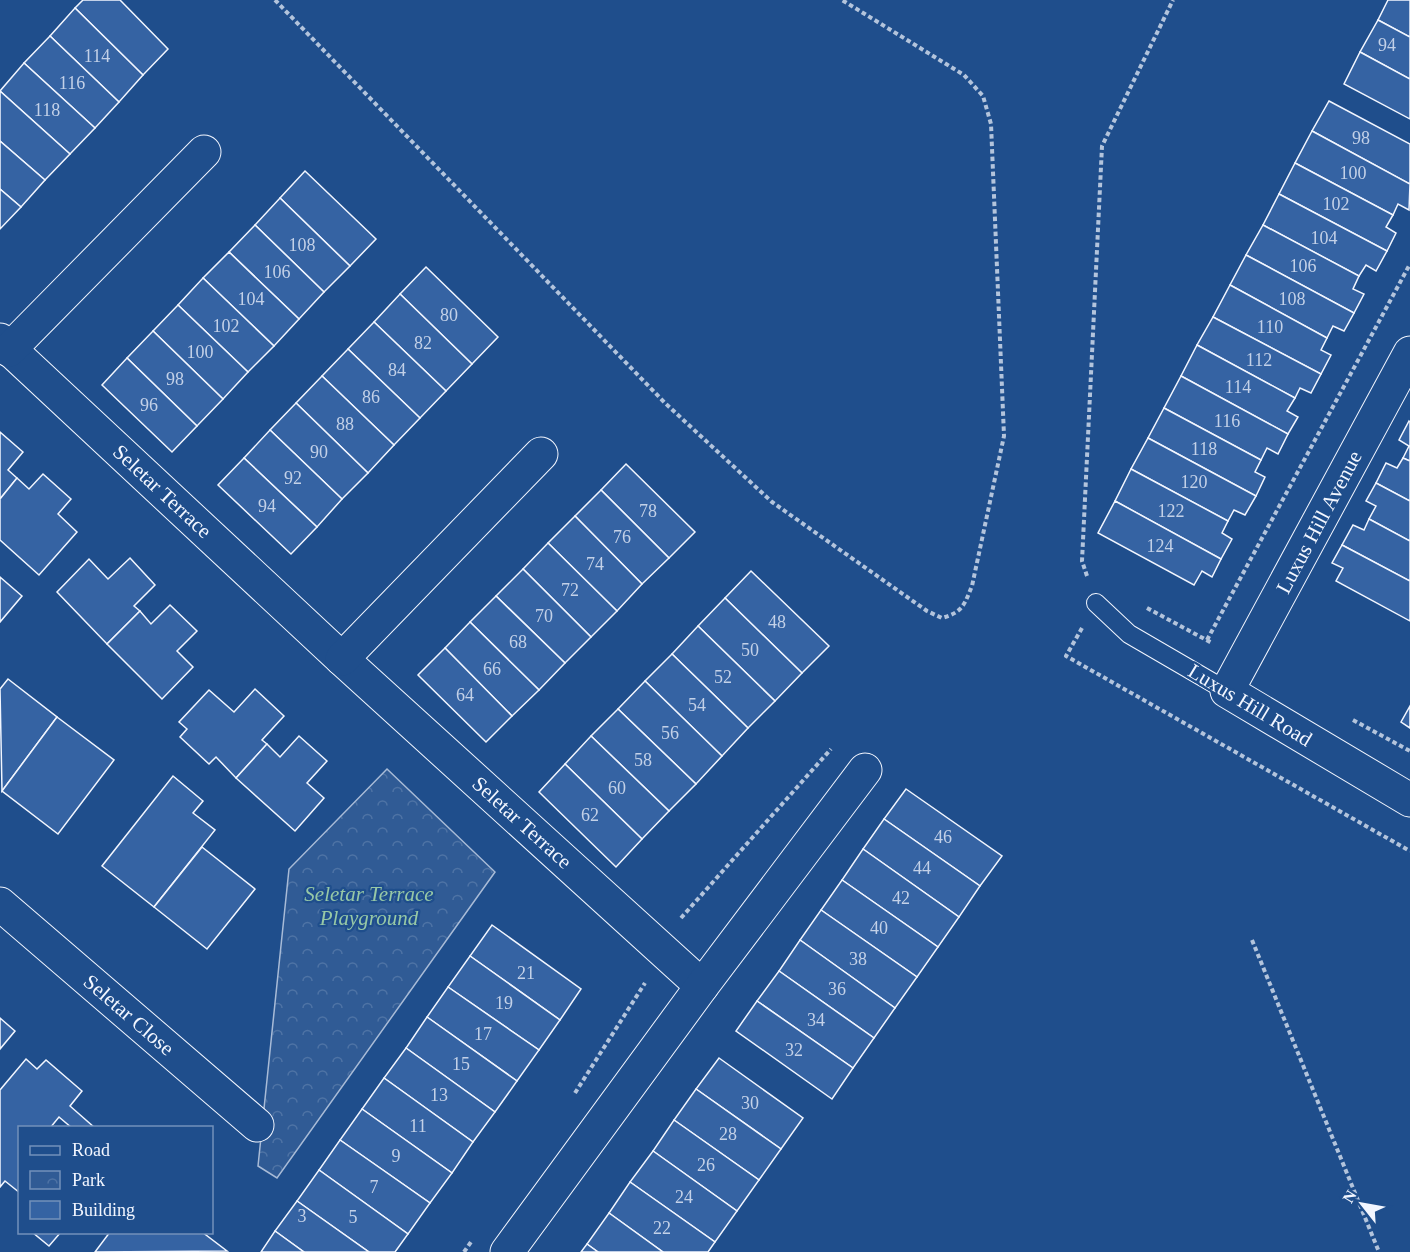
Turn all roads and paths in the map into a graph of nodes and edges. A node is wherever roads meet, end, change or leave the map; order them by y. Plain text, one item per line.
1 (275, 0) edge
2 (843, 0) edge
3 (1173, 0) edge
4 (851, 2) edge
5 (204, 152) dead end
6 (1410, 264) edge
7 (5, 345) edge
8 (1410, 353) edge
9 (541, 454) dead end
10 (1096, 603) junction
11 (1207, 640) dead end
12 (342, 659) junction
13 (1227, 691) junction
14 (865, 770) dead end
15 (1410, 800) edge
16 (1410, 851) edge
17 (0, 904) edge
18 (1252, 940) dead end
19 (702, 986) junction
20 (257, 1125) dead end
21 (507, 1252) edge
22 (1378, 1252) edge

1 - 4 path
2 - 4 path
3 - 10 path
5 - 7 street, Seletar Terrace
6 - 11 path
7 - 12 street, Seletar Terrace
8 - 13 street, Luxus Hill Avenue
9 - 12 street
10 - 13 lane, Luxus Hill Road
10 - 16 path
12 - 19 street, Seletar Terrace
13 - 15 street, Luxus Hill Road
14 - 19 street
17 - 20 street, Seletar Close
18 - 22 path
19 - 21 street

